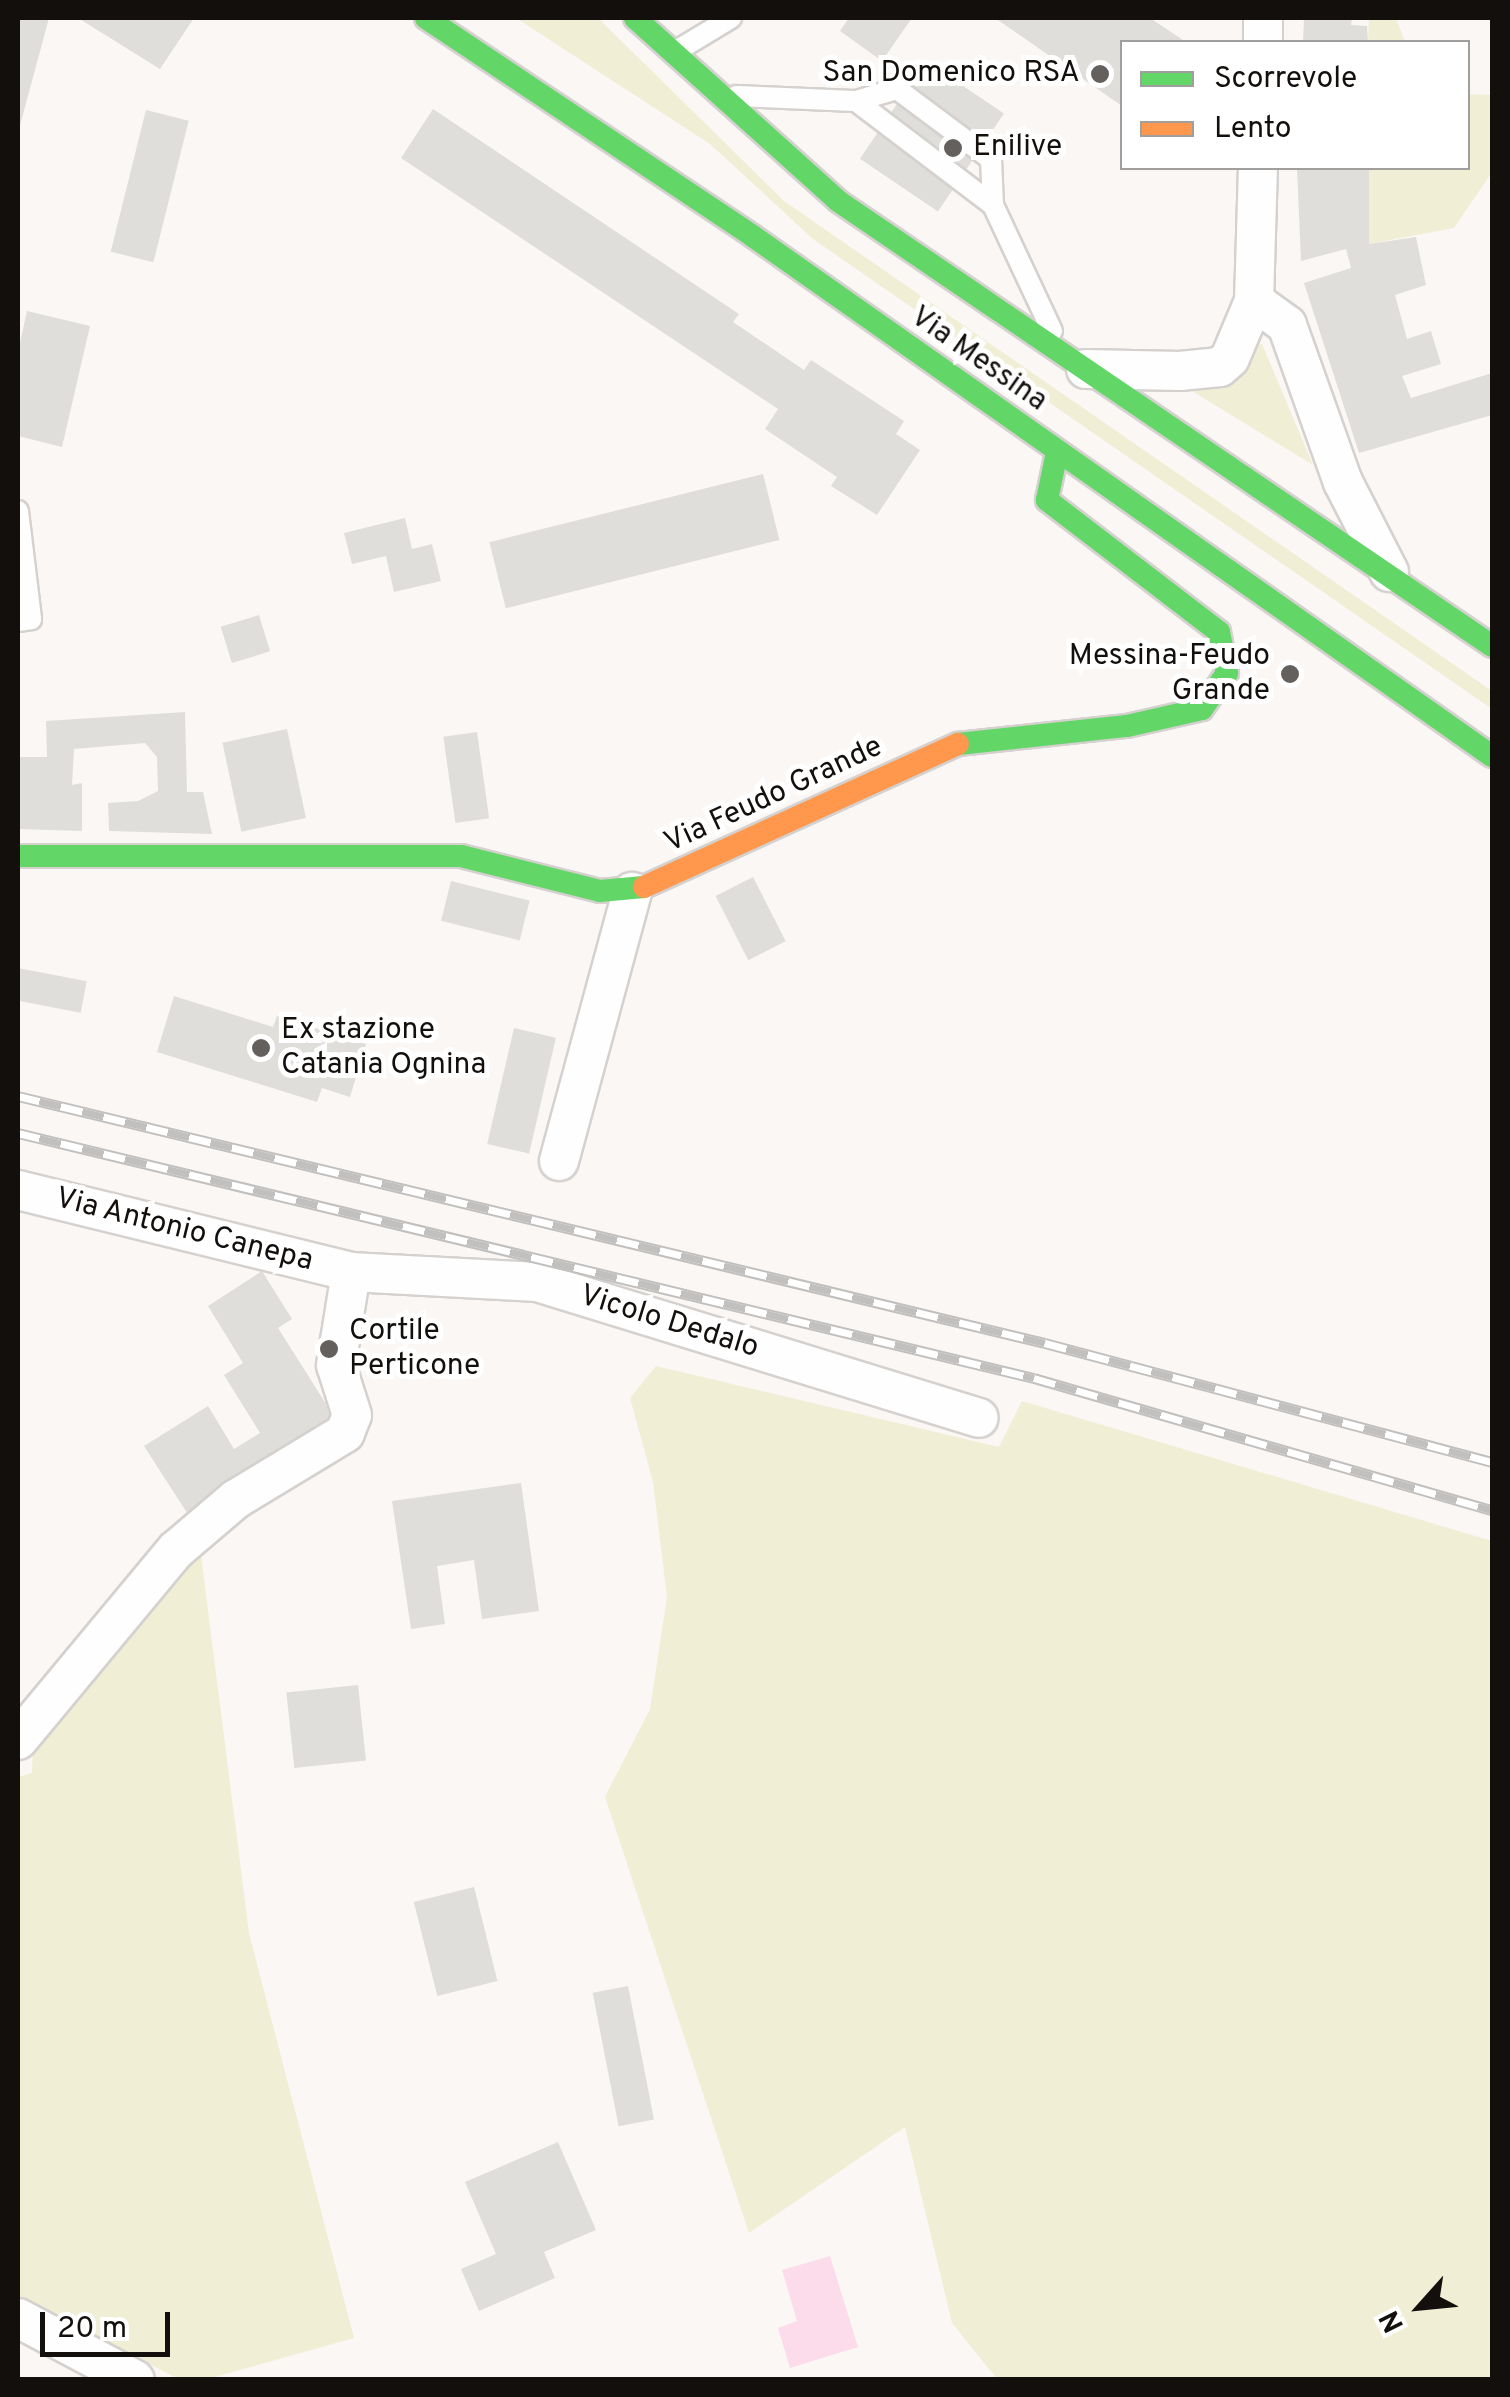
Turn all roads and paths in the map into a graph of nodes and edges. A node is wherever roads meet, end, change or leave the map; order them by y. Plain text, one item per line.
1 (426, 18) edge
2 (635, 18) edge
3 (731, 18) edge
4 (672, 54) junction
5 (715, 95) junction
6 (856, 102) junction
7 (1258, 170) edge
8 (707, 174) dead end
9 (993, 205) junction
10 (754, 238) junction
11 (1254, 301) junction
12 (1072, 365) junction
13 (1057, 452) junction
14 (18, 511) edge
15 (1395, 583) junction
16 (18, 621) edge
17 (1492, 646) edge
18 (1492, 756) edge
19 (18, 856) edge
20 (632, 892) junction
21 (560, 1161) dead end
22 (18, 1190) edge
23 (351, 1272) junction
24 (979, 1418) dead end
25 (18, 1740) edge
26 (18, 2318) edge
27 (135, 2380) edge

1 - 10 main road, Via Messina
2 - 4 main road, Via Messina
3 - 4 lane
4 - 5 main road, Via Messina
5 - 6 lane
5 - 12 main road, Via Messina
6 - 9 lane
6 - 9 lane
7 - 11 street
8 - 10 main road
9 - 12 lane
10 - 13 main road, Via Messina
11 - 12 street
11 - 15 street
12 - 15 main road, Via Messina
13 - 18 main road, Via Messina
13 - 20 main road, Via Feudo Grande
14 - 16 lane
15 - 17 main road, Via Messina
19 - 20 main road
20 - 21 street
22 - 23 street, Via Antonio Canepa
23 - 24 street, Vicolo Dedalo
23 - 25 street
26 - 27 street

